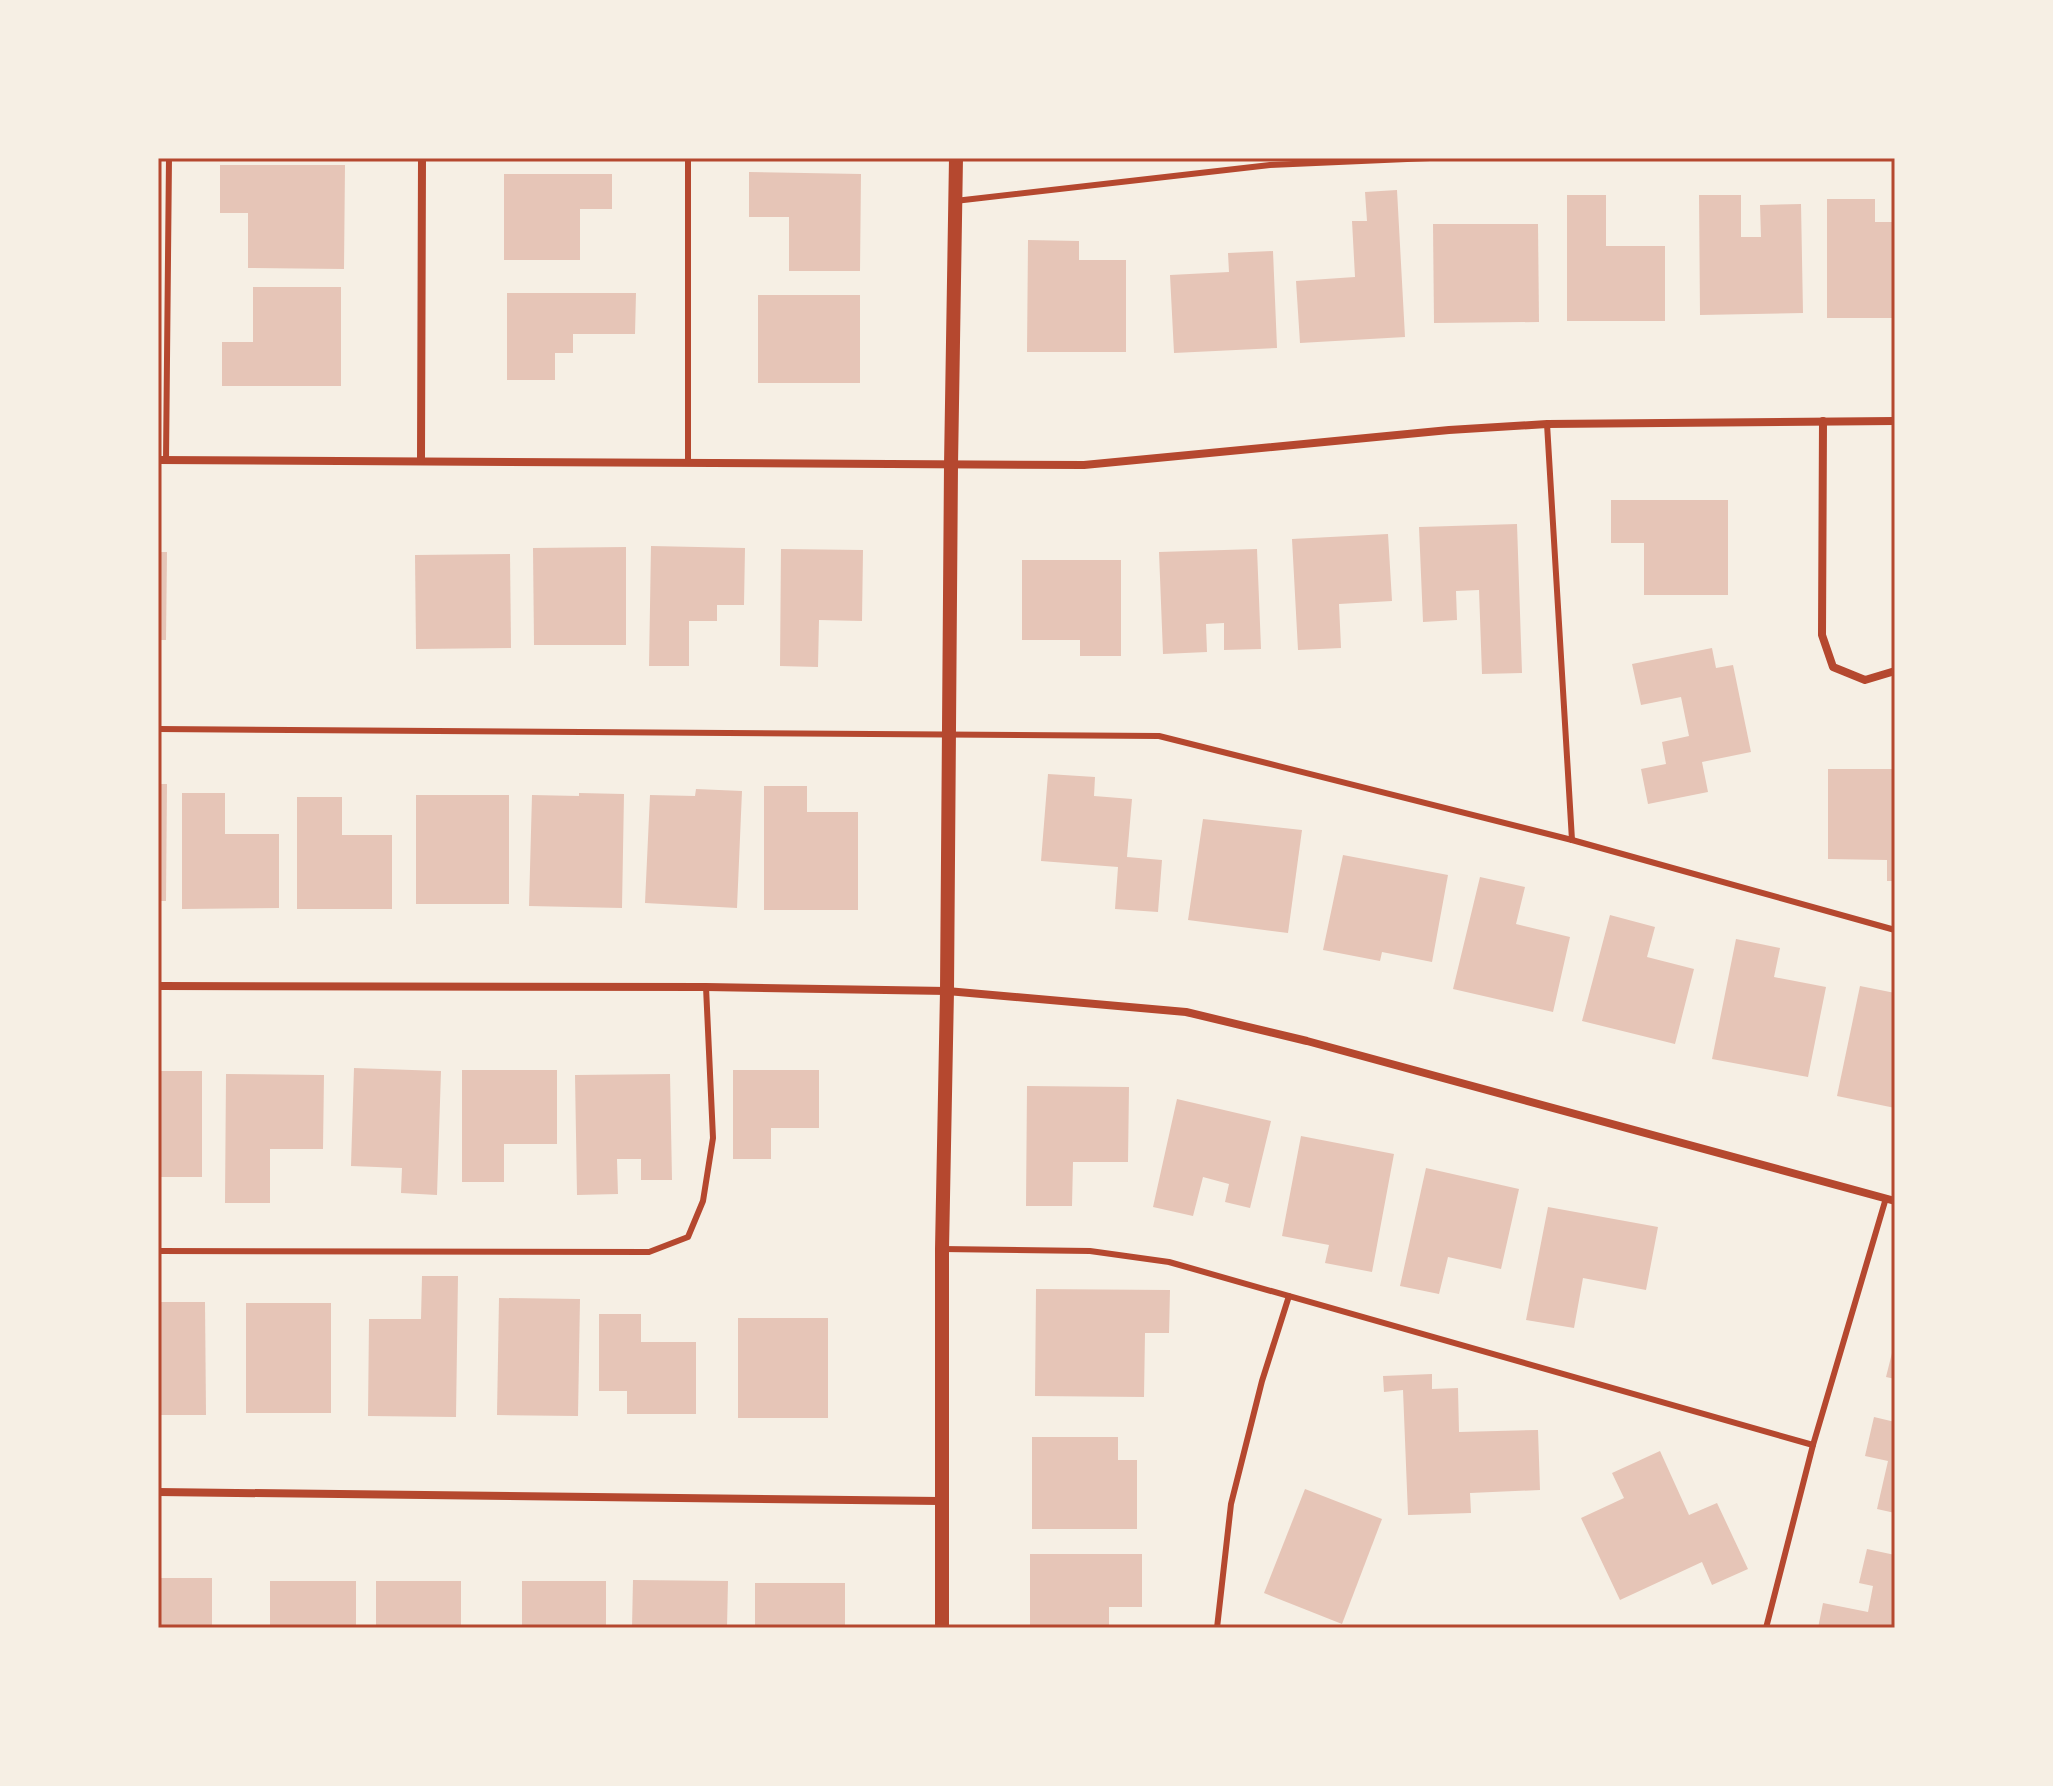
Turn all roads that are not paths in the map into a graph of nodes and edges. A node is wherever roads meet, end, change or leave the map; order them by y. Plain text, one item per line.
1 (169, 158) edge
2 (422, 158) edge
3 (688, 158) edge
4 (956, 158) edge
5 (1430, 158) edge
6 (955, 201) junction
7 (1823, 421) junction
8 (1895, 421) edge
9 (1547, 424) junction
10 (162, 460) edge
11 (421, 460) junction
12 (688, 462) junction
13 (951, 465) junction
14 (1895, 671) edge
15 (158, 729) edge
16 (949, 733) junction
17 (1572, 840) junction
18 (1895, 930) edge
19 (158, 986) edge
20 (706, 987) junction
21 (947, 991) junction
22 (1890, 1200) edge
23 (942, 1249) junction
24 (158, 1251) edge
25 (1289, 1296) junction
26 (1813, 1445) junction
27 (158, 1492) edge
28 (940, 1501) junction
29 (942, 1628) edge
30 (1217, 1628) edge
31 (1766, 1628) edge

1 - 10 lane
2 - 11 street
3 - 12 lane
4 - 6 street
5 - 6 lane
6 - 13 street
7 - 8 street
7 - 9 street
7 - 14 street
9 - 13 street
9 - 17 lane
10 - 11 street
11 - 12 street
12 - 13 street
13 - 16 street
15 - 16 lane
16 - 17 lane
16 - 21 street
17 - 18 lane
19 - 20 street
20 - 21 street
20 - 24 lane
21 - 22 street
21 - 23 street
22 - 26 lane
23 - 25 lane
23 - 28 street
25 - 26 lane
25 - 30 lane
26 - 31 lane
27 - 28 street
28 - 29 street

